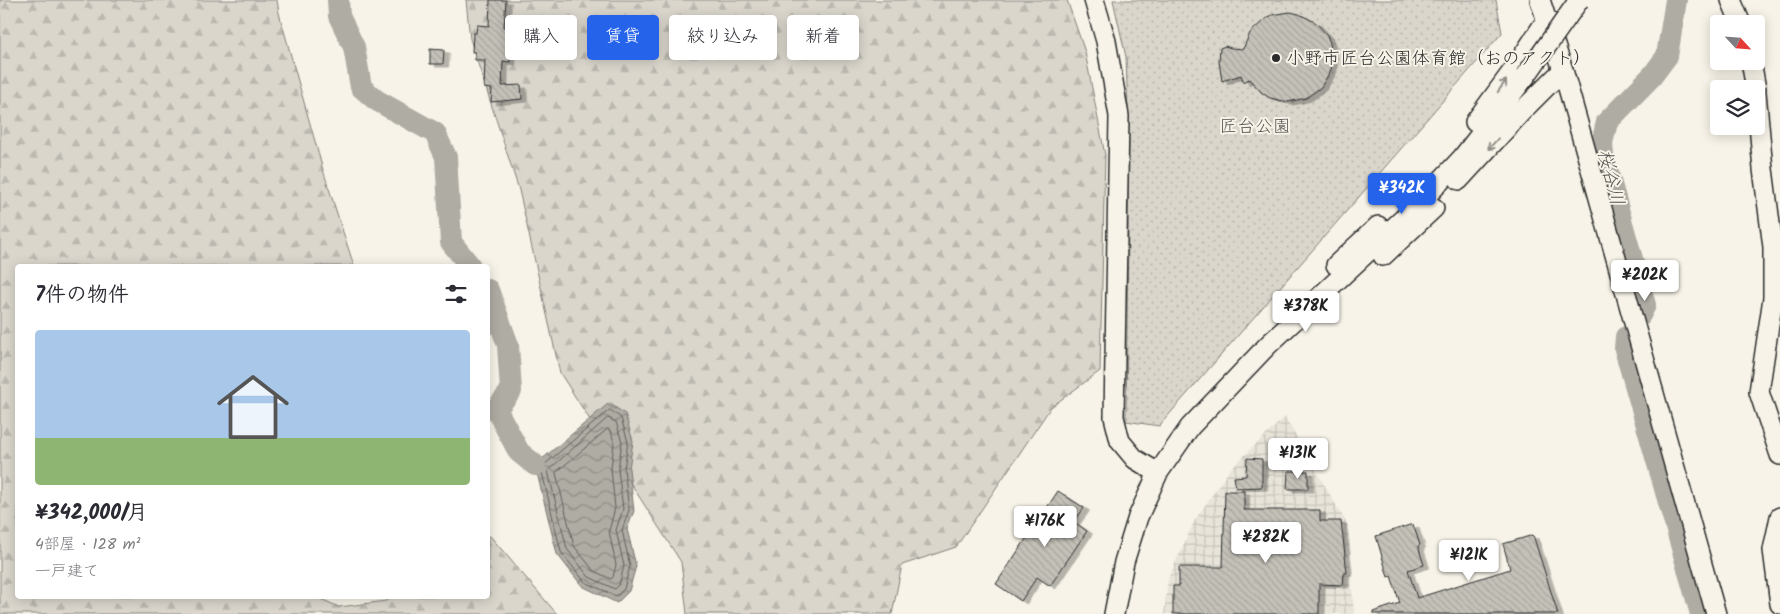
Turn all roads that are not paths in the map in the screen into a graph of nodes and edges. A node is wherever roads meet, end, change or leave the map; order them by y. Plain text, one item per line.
1 (1094, 0) edge
2 (1540, 0) edge
3 (1580, 0) edge
4 (1731, 0) edge
5 (1737, 15) edge
6 (1547, 19) junction
7 (1563, 70) junction
8 (1760, 135) edge
9 (1247, 367) junction
10 (1780, 455) edge
11 (1158, 474) junction
12 (1780, 516) edge
13 (1780, 604) edge
14 (1114, 614) edge
15 (1716, 614) edge

1 - 11 street
2 - 6 street
3 - 9 street, bridge
4 - 5 street
6 - 7 street
9 -> 6 street
7 -> 9 street
7 - 15 street
8 - 10 street
9 - 11 street
11 - 14 street
12 - 13 street

